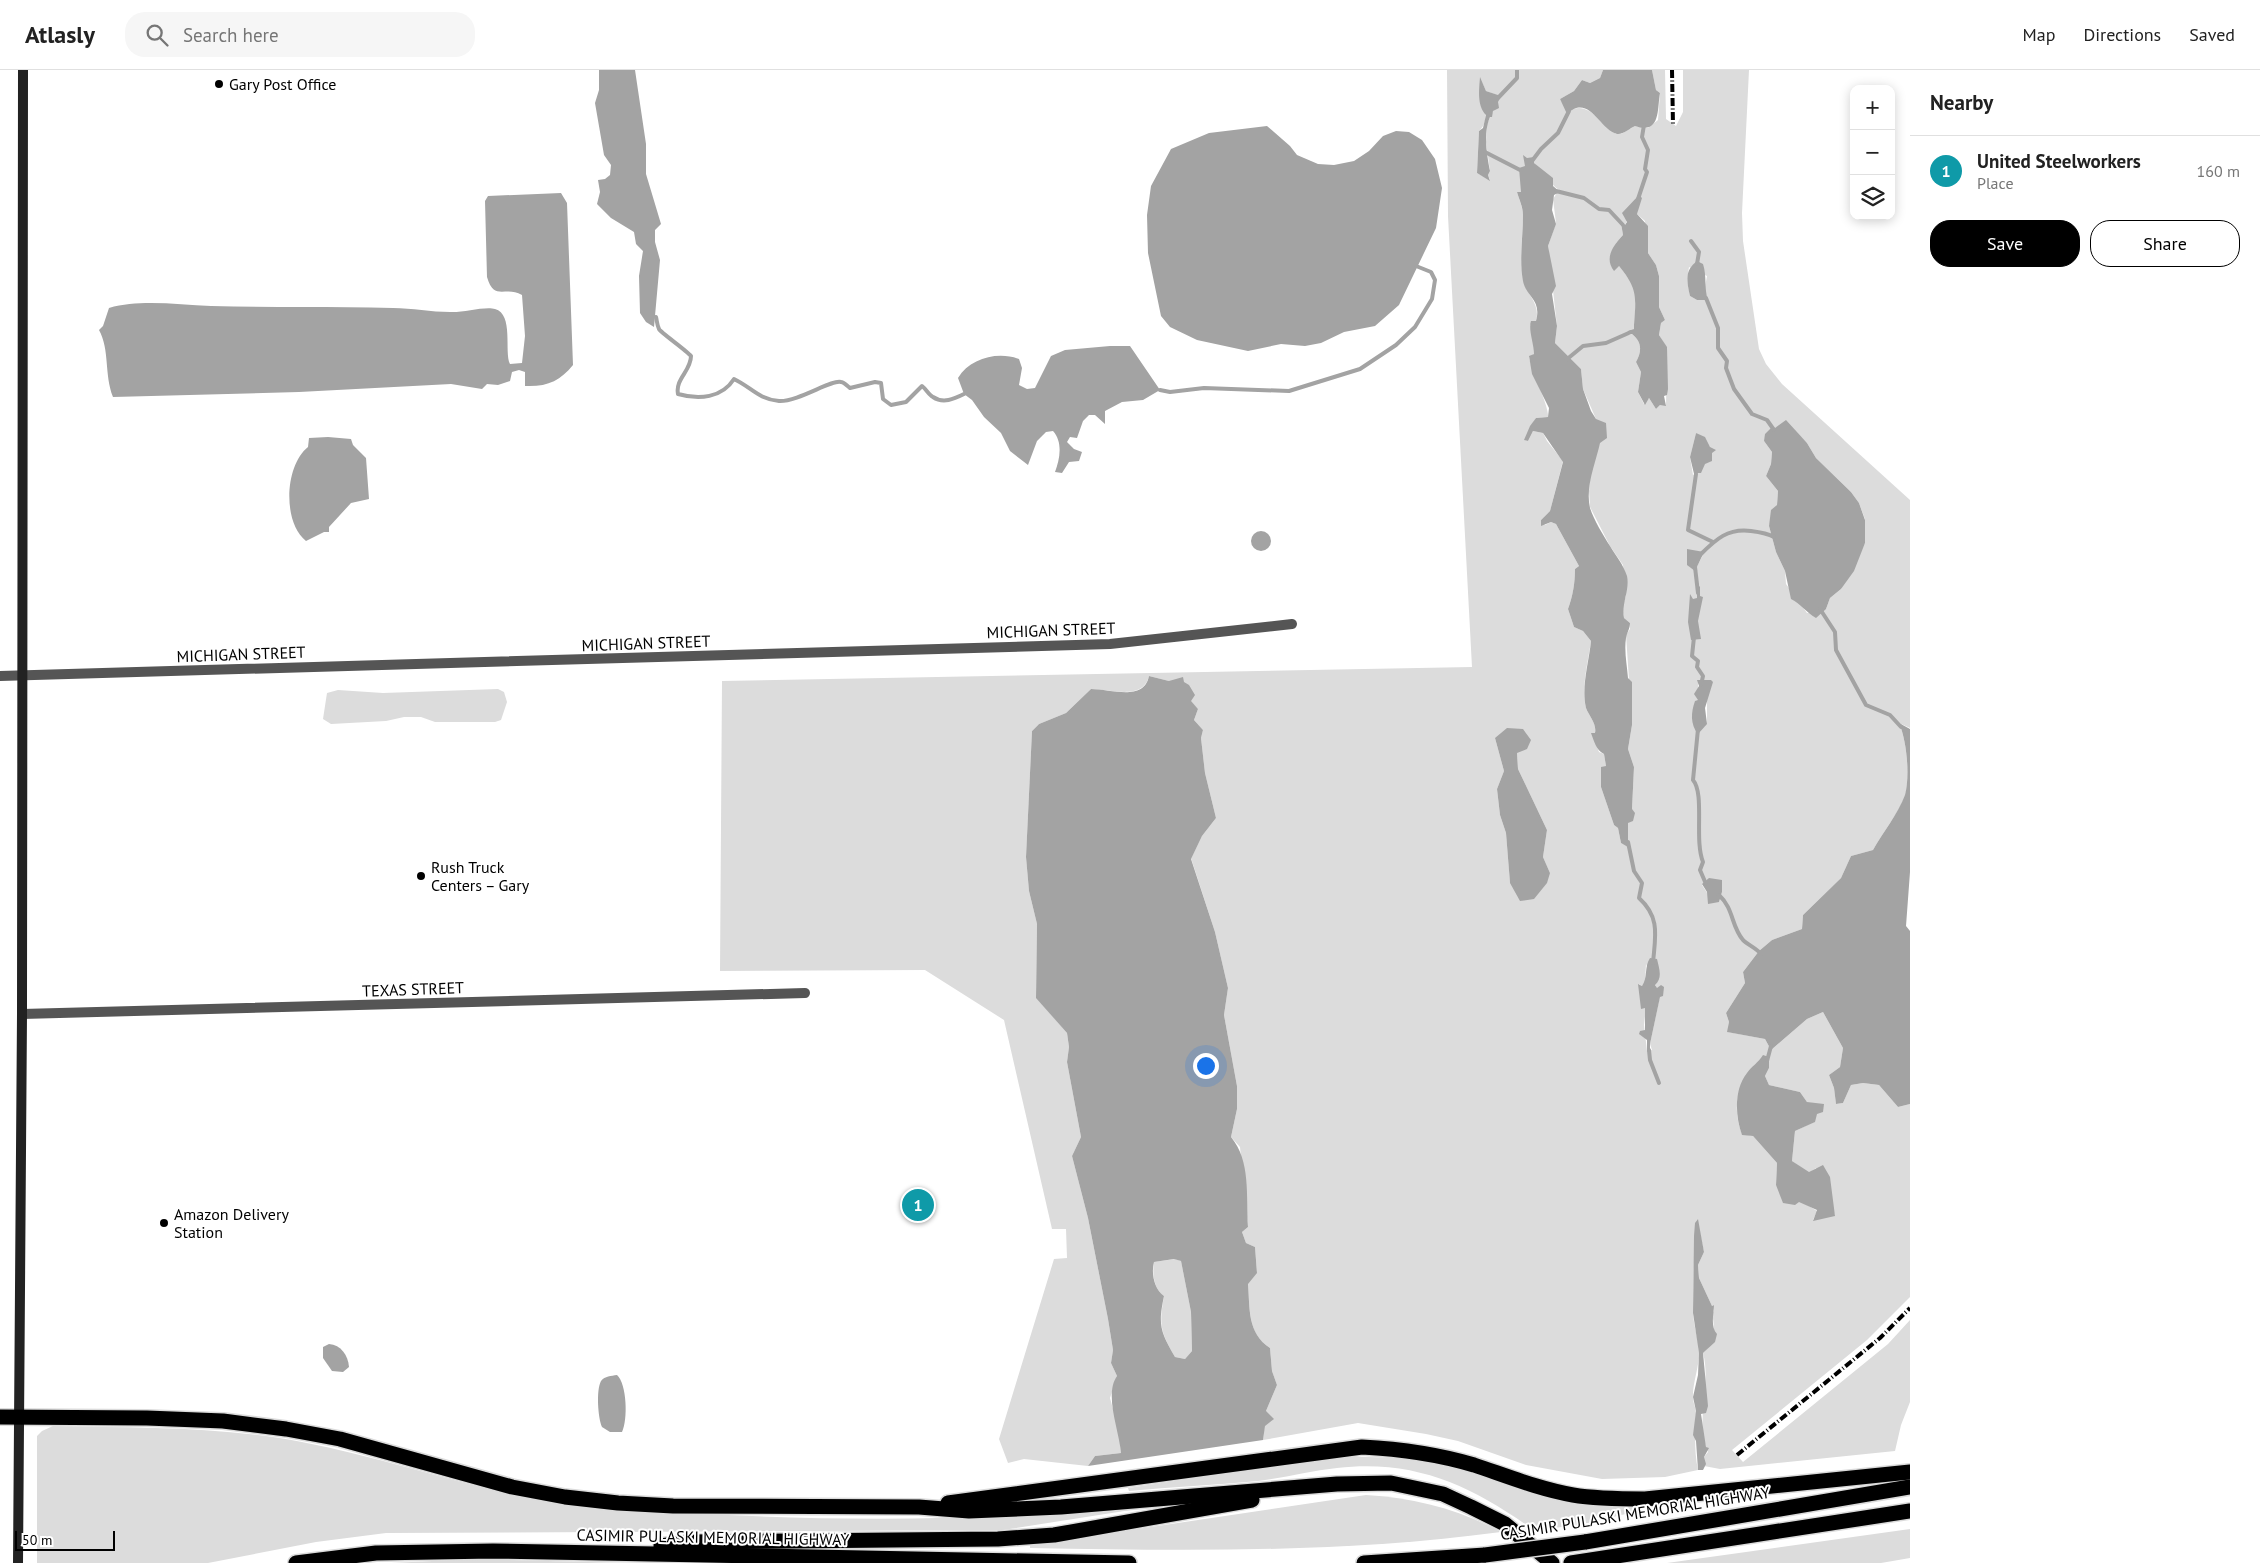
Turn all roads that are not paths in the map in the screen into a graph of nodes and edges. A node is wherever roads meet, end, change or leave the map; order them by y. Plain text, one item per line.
1 (23, 70) edge
2 (1292, 624) dead end
3 (21, 675) junction
4 (0, 676) edge
5 (805, 993) dead end
6 (22, 1014) junction
7 (0, 1417) edge
8 (18, 1417) junction
9 (1910, 1472) edge
10 (1337, 1484) junction
11 (1910, 1487) edge
12 (919, 1506) junction
13 (1910, 1511) edge
14 (612, 1552) junction
15 (18, 1563) edge
16 (296, 1563) edge
17 (1130, 1563) edge
18 (1364, 1563) edge
19 (1552, 1563) edge
20 (1571, 1563) edge

1 - 3 street
2 - 3 street, MICHIGAN STREET
3 - 4 street, MICHIGAN STREET
3 - 6 street
5 - 6 street, TEXAS STREET
6 - 8 street
7 - 8 highway
8 - 12 highway
8 - 15 street
9 - 12 highway
10 - 12 highway
10 - 14 highway
10 - 19 highway
11 - 18 highway, CASIMIR PULASKI MEMORIAL HIGHWAY, bridge
13 - 20 highway
14 - 16 highway, CASIMIR PULASKI MEMORIAL HIGHWAY
14 - 17 highway, CASIMIR PULASKI MEMORIAL HIGHWAY

